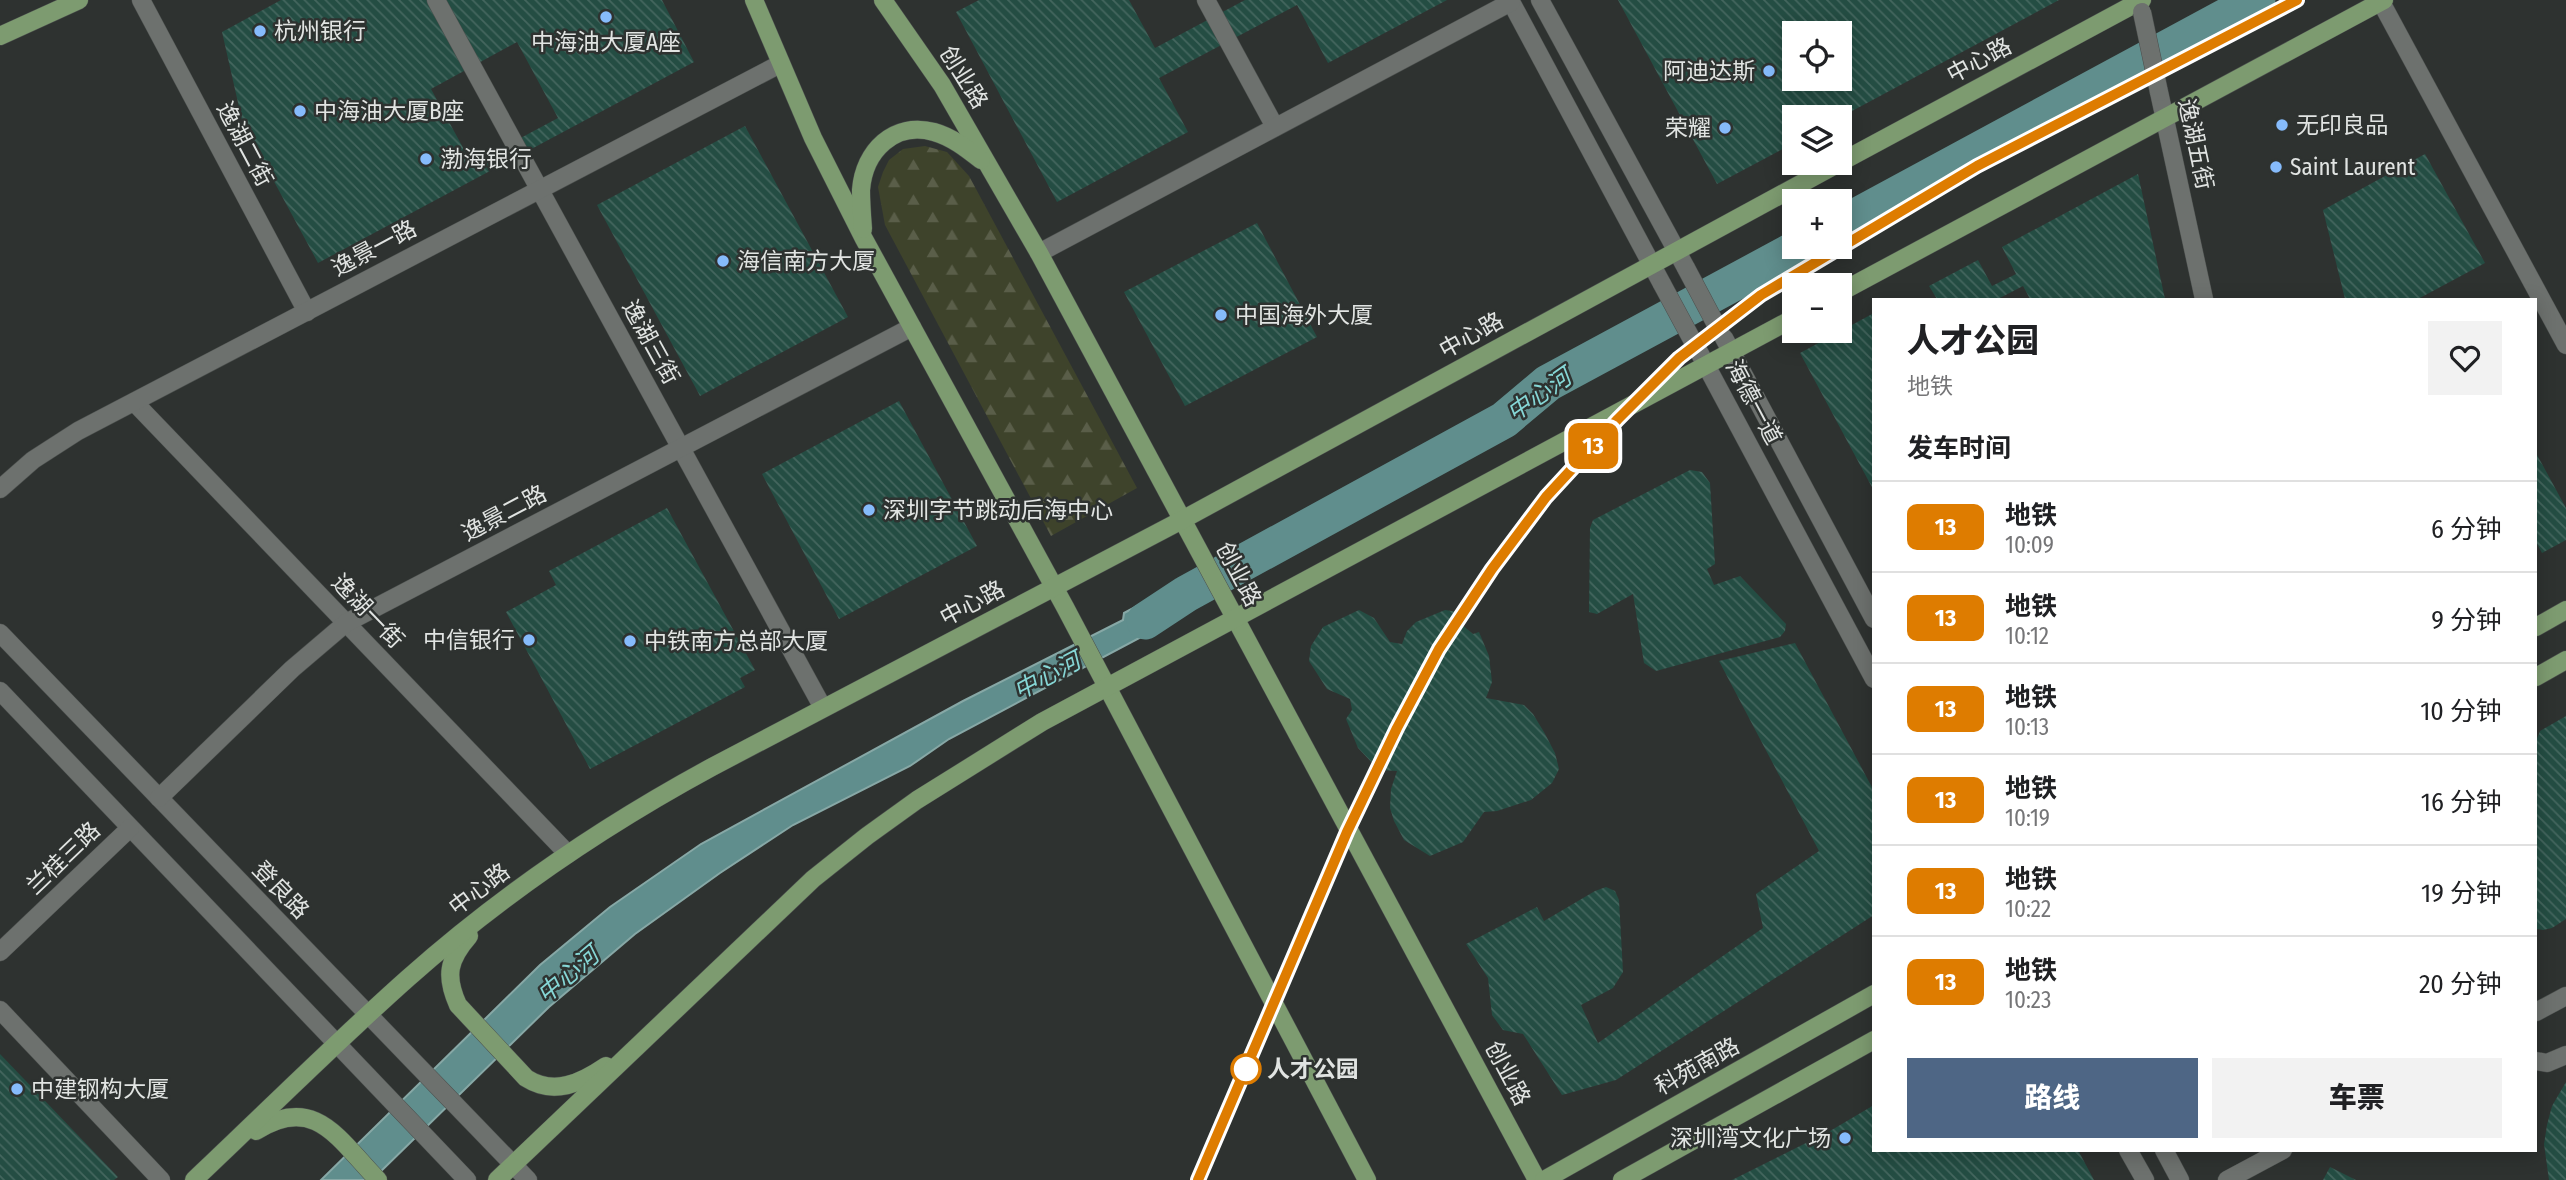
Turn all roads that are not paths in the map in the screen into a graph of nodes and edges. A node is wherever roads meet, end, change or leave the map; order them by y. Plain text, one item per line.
1 (79, 0) edge
2 (141, 0) edge
3 (436, 0) edge
4 (754, 0) edge
5 (1206, 0) edge
6 (1540, 0) edge
7 (1511, 1) edge
8 (2382, 1) edge
9 (890, 2) edge
10 (2141, 3) edge
11 (0, 36) edge
12 (780, 64) junction
13 (2165, 117) junction
14 (1275, 127) junction
15 (1852, 156) edge
16 (990, 166) junction
17 (1817, 175) edge
18 (540, 189) junction
19 (864, 239) junction
20 (1676, 250) junction
21 (1039, 253) junction
22 (1652, 263) junction
23 (1852, 286) edge
24 (2204, 298) edge
25 (306, 312) junction
26 (1782, 324) edge
27 (912, 327) junction
28 (2566, 345) edge
29 (1731, 351) junction
30 (1706, 365) junction
31 (134, 402) junction
32 (681, 448) junction
33 (0, 489) edge
34 (1186, 528) junction
35 (1054, 587) junction
36 (2566, 610) edge
37 (1232, 612) junction
38 (1872, 615) edge
39 (346, 623) junction
40 (2537, 626) edge
41 (0, 633) edge
42 (2566, 660) edge
43 (1872, 675) edge
44 (2537, 676) edge
45 (1105, 683) junction
46 (0, 691) edge
47 (823, 708) junction
48 (159, 798) junction
49 (130, 828) junction
50 (568, 854) junction
51 (503, 902) junction
52 (0, 952) edge
53 (1872, 995) edge
54 (2566, 996) edge
55 (0, 1010) edge
56 (2537, 1011) edge
57 (367, 1016) junction
58 (647, 1037) junction
59 (1872, 1041) edge
60 (336, 1044) junction
61 (2566, 1055) edge
62 (2537, 1061) edge
63 (2129, 1152) edge
64 (2165, 1152) edge
65 (2279, 1152) edge
66 (513, 1165) junction
67 (208, 1167) junction
68 (464, 1176) edge
69 (161, 1180) edge
70 (194, 1180) edge
71 (378, 1180) edge
72 (497, 1180) edge
73 (528, 1180) edge
74 (1367, 1180) edge
75 (1537, 1180) edge
76 (1544, 1180) edge
77 (1622, 1180) edge
78 (2145, 1180) edge
79 (2180, 1180) edge
80 (2227, 1180) edge

1 - 11 main road
2 - 25 street, 逸湖二街
3 - 18 street, 逸湖三街
4 - 12 main road
5 - 14 street
6 - 20 street, 海德一道
7 - 14 street
7 - 22 street, 海德一道
8 - 13 main road
8 - 28 street
9 - 16 main road, 创业路
10 - 13 street, 逸湖五街, bridge
10 - 15 main road, 中心路
12 - 18 street, 逸景一路
12 - 19 main road
13 - 23 main road
13 - 24 street, 逸湖五街
14 - 21 street
16 - 19 main road
16 - 21 main road, 创业路
17 - 20 main road, 中心路
18 - 25 street, 逸景一路
18 - 32 street, 逸湖三街
19 - 27 main road
20 - 22 main road, 中心路
20 - 29 street, 海德一道, bridge
21 - 34 main road, 创业路
22 - 30 street, 海德一道, bridge
22 - 34 main road, 中心路
25 - 31 street, 逸景一路
26 - 29 main road
27 - 32 street, 逸景二路
27 - 35 main road
29 - 30 main road
29 - 38 street, 海德一道
30 - 37 main road
30 - 43 street, 海德一道
31 - 33 street, 逸景一路
31 - 39 street, 逸湖一街
32 - 39 street, 逸景二路
32 - 47 street, 逸湖三街
34 - 35 main road, 中心路
34 - 37 main road, 创业路
35 - 45 main road
35 - 47 main road, 中心路
36 - 40 main road
37 - 45 main road
37 - 75 main road, 创业路
39 - 48 street, 逸景二路
39 - 50 street, 逸湖一街
41 - 48 street, 登良路
42 - 44 main road
45 - 58 main road
45 - 74 main road
46 - 49 street
47 - 50 main road, 中心路
48 - 57 street, 登良路
49 - 52 street, 兰桂三路
49 - 60 street
50 - 51 main road, 中心路
51 - 57 main road, 中心路
51 - 58 main road
53 - 76 main road, 科苑南路
54 - 56 street
55 - 69 street
57 - 60 main road, 中心路
57 - 66 street, 登良路
58 - 66 main road
59 - 77 main road
60 - 67 main road, 中心路
60 - 68 street
61 - 62 street
63 - 78 street
64 - 79 street
65 - 80 street
66 - 72 main road
66 - 73 street, 登良路
67 - 70 main road, 中心路
67 - 71 main road

